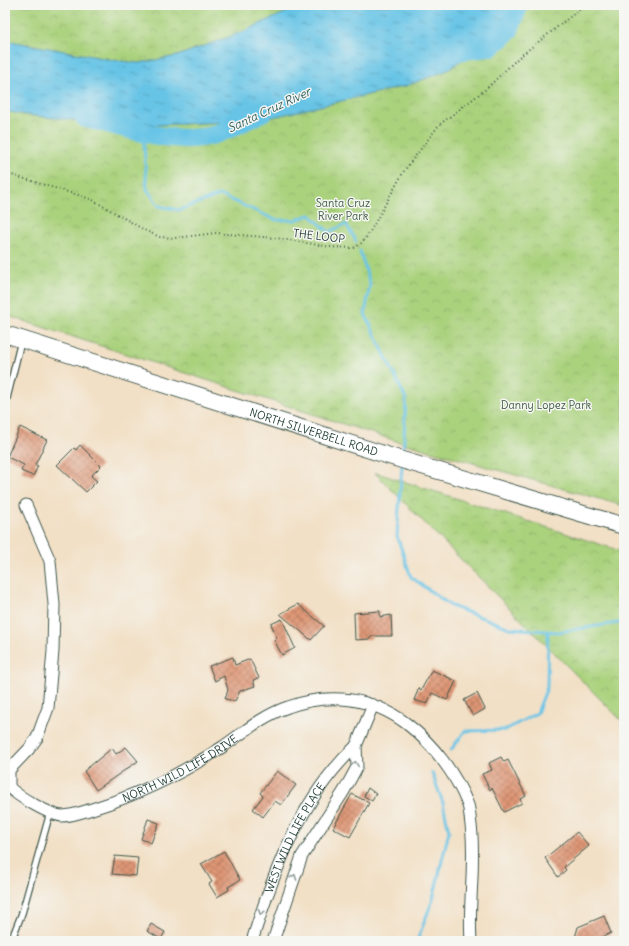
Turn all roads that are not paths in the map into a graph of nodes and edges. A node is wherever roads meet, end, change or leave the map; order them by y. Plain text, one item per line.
1 (5, 334) edge
2 (22, 340) junction
3 (5, 406) edge
4 (26, 505) dead end
5 (624, 526) edge
6 (373, 705) junction
7 (356, 746) junction
8 (6, 776) edge
9 (50, 813) junction
10 (11, 941) edge
11 (252, 941) edge
12 (273, 941) edge
13 (471, 941) edge

1 - 2 main road, NORTH SILVERBELL ROAD
2 - 3 lane
2 - 5 main road, NORTH SILVERBELL ROAD
4 - 8 street, NORTH WILD LIFE DRIVE
6 - 7 street, WEST WILD LIFE PLACE
6 - 9 street, NORTH WILD LIFE DRIVE
6 - 13 street, NORTH WILD LIFE DRIVE
7 -> 11 street, WEST WILD LIFE PLACE
12 -> 7 street, WEST WILD LIFE PLACE
8 - 9 street, NORTH WILD LIFE DRIVE
9 - 10 lane

